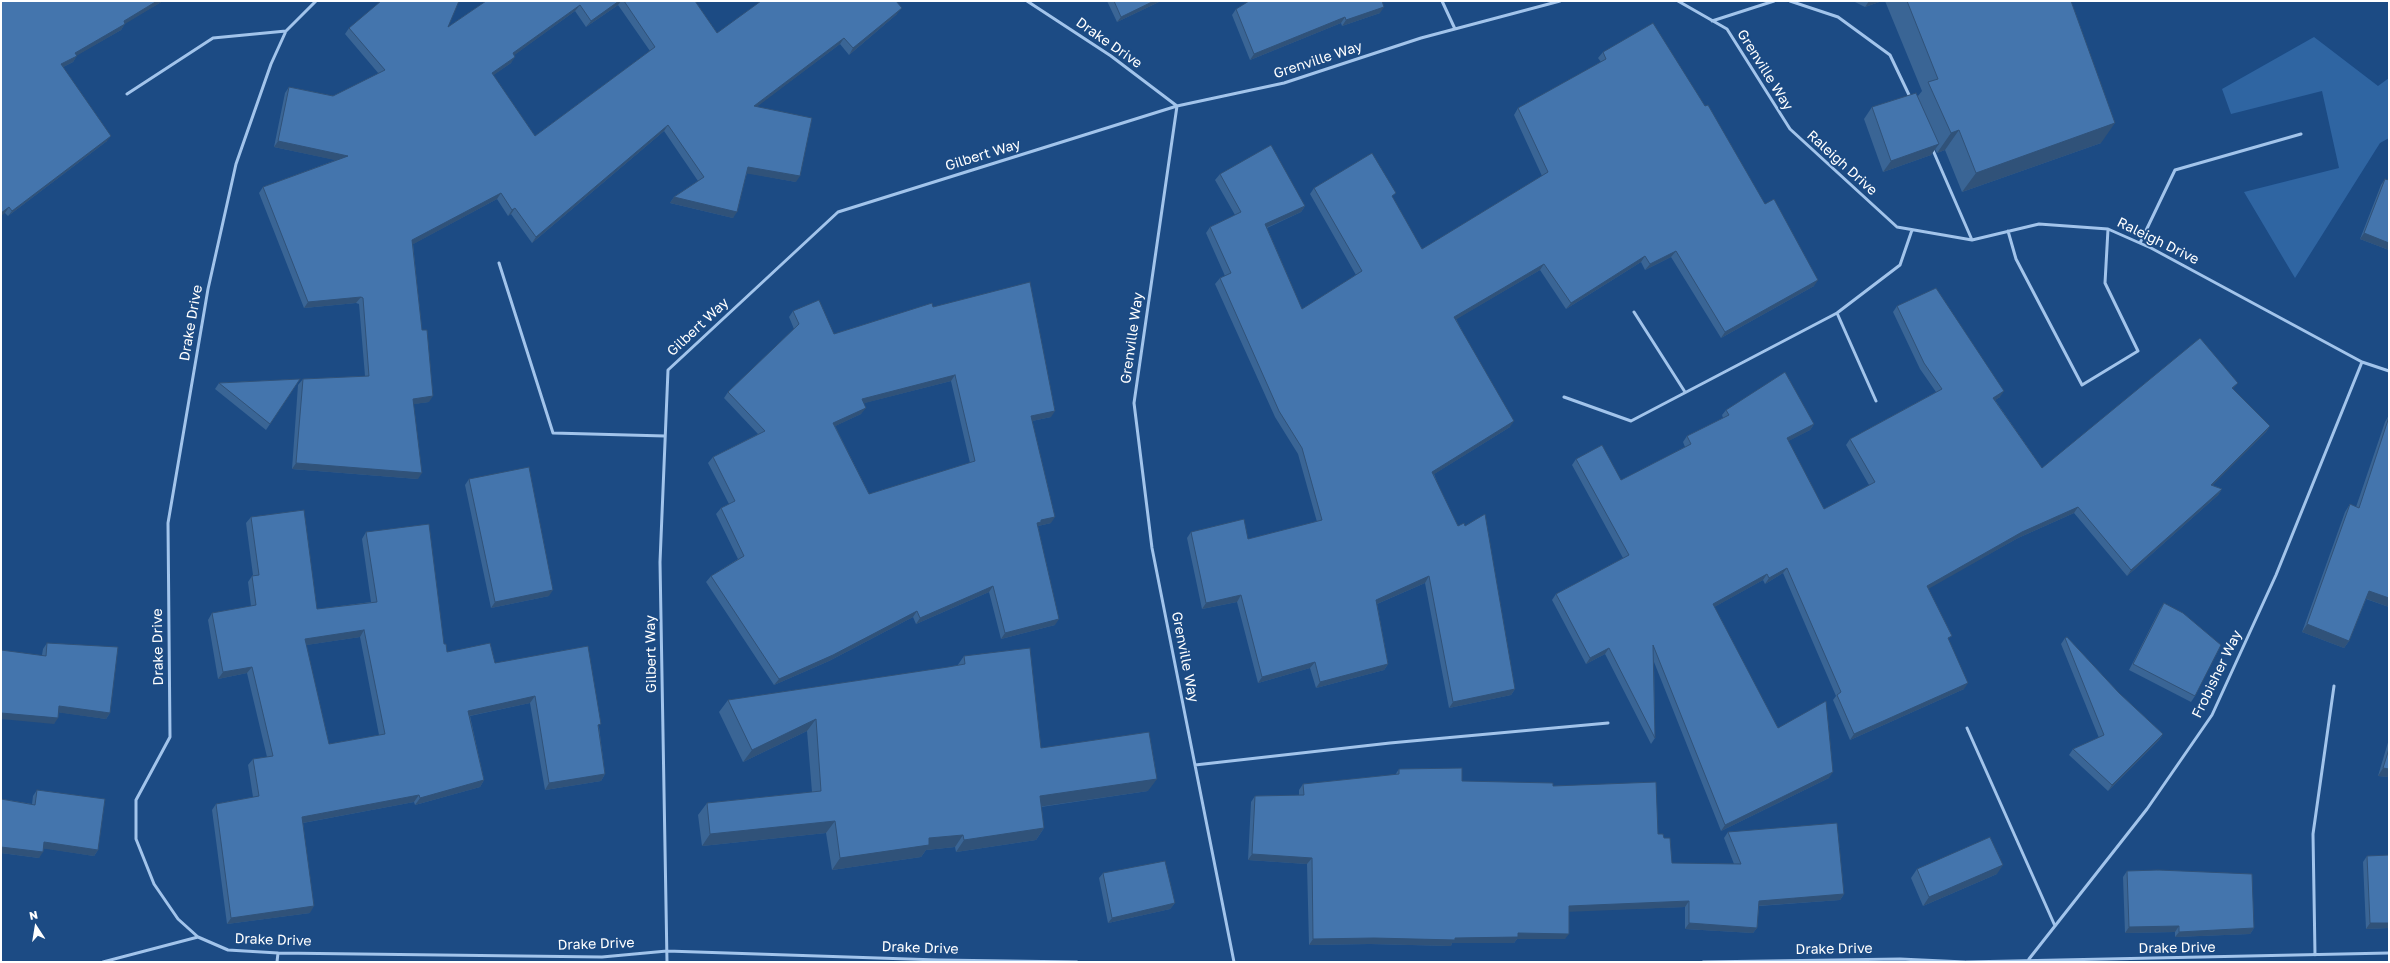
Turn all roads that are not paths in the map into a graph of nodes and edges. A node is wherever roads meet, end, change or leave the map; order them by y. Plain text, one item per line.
1 (316, 1) edge
2 (1027, 1) edge
3 (1442, 1) edge
4 (1560, 1) edge
5 (1678, 1) edge
6 (1774, 1) edge
7 (1790, 1) edge
8 (1712, 21) junction
9 (1454, 29) junction
10 (286, 32) junction
11 (127, 94) dead end
12 (1911, 98) edge
13 (1177, 106) junction
14 (1790, 129) joint
15 (2301, 134) dead end
16 (1929, 141) edge
17 (2108, 229) junction
18 (1912, 230) junction
19 (2008, 231) junction
20 (1972, 240) junction
21 (2140, 243) junction
22 (499, 264) dead end
23 (1634, 312) dead end
24 (1837, 313) junction
25 (2362, 362) junction
26 (2389, 371) edge
27 (1685, 392) junction
28 (1564, 397) dead end
29 (1876, 401) dead end
30 (665, 436) junction
31 (2334, 686) dead end
32 (1608, 722) dead end
33 (1967, 728) dead end
34 (1195, 765) junction
35 (2056, 926) junction
36 (198, 937) junction
37 (667, 951) junction
38 (278, 953) junction
39 (2389, 953) edge
40 (2315, 955) junction
41 (823, 956) junction
42 (583, 957) junction
43 (2029, 959) junction
44 (2075, 961) edge
45 (103, 962) edge
46 (277, 962) edge
47 (581, 962) edge
48 (667, 962) edge
49 (823, 962) edge
50 (1077, 962) edge
51 (1234, 962) edge
52 (1703, 962) edge
53 (1965, 962) edge

1 - 10 lane, Drake Drive
2 - 13 lane, Drake Drive
3 - 9 lane
4 - 9 lane, Grenville Way
5 - 8 lane, Grenville Way
6 - 8 lane
7 - 12 lane
8 - 14 lane, Grenville Way
9 - 13 lane, Grenville Way
10 - 11 lane
10 - 36 lane, Drake Drive
13 - 30 lane, Gilbert Way
13 - 34 lane, Grenville Way
14 - 18 lane, Raleigh Drive
15 - 21 lane
16 - 20 lane
17 - 19 lane, Raleigh Drive
17 - 19 lane
17 - 21 lane, Raleigh Drive
18 - 20 lane, Raleigh Drive
18 - 24 lane
19 - 20 lane, Raleigh Drive
21 - 25 lane, Raleigh Drive
22 - 30 lane
23 - 27 lane
24 - 27 lane
24 - 29 lane
25 - 26 lane, Raleigh Drive
25 - 35 lane, Frobisher Way
27 - 28 lane
30 - 37 lane, Gilbert Way
31 - 40 lane
32 - 34 lane
33 - 35 lane
34 - 51 lane, Grenville Way
35 - 43 lane, Frobisher Way
36 - 38 lane, Drake Drive
36 - 45 lane
37 - 41 lane, Drake Drive
37 - 42 lane, Drake Drive
37 - 48 lane, Gilbert Way
38 - 42 lane, Drake Drive
38 - 46 lane
39 - 40 lane, Drake Drive
40 - 44 lane, Drake Drive
41 - 49 lane
41 - 50 lane, Drake Drive
42 - 47 lane
43 - 44 lane, Drake Drive
43 - 53 lane, Drake Drive
52 - 53 lane, Drake Drive

